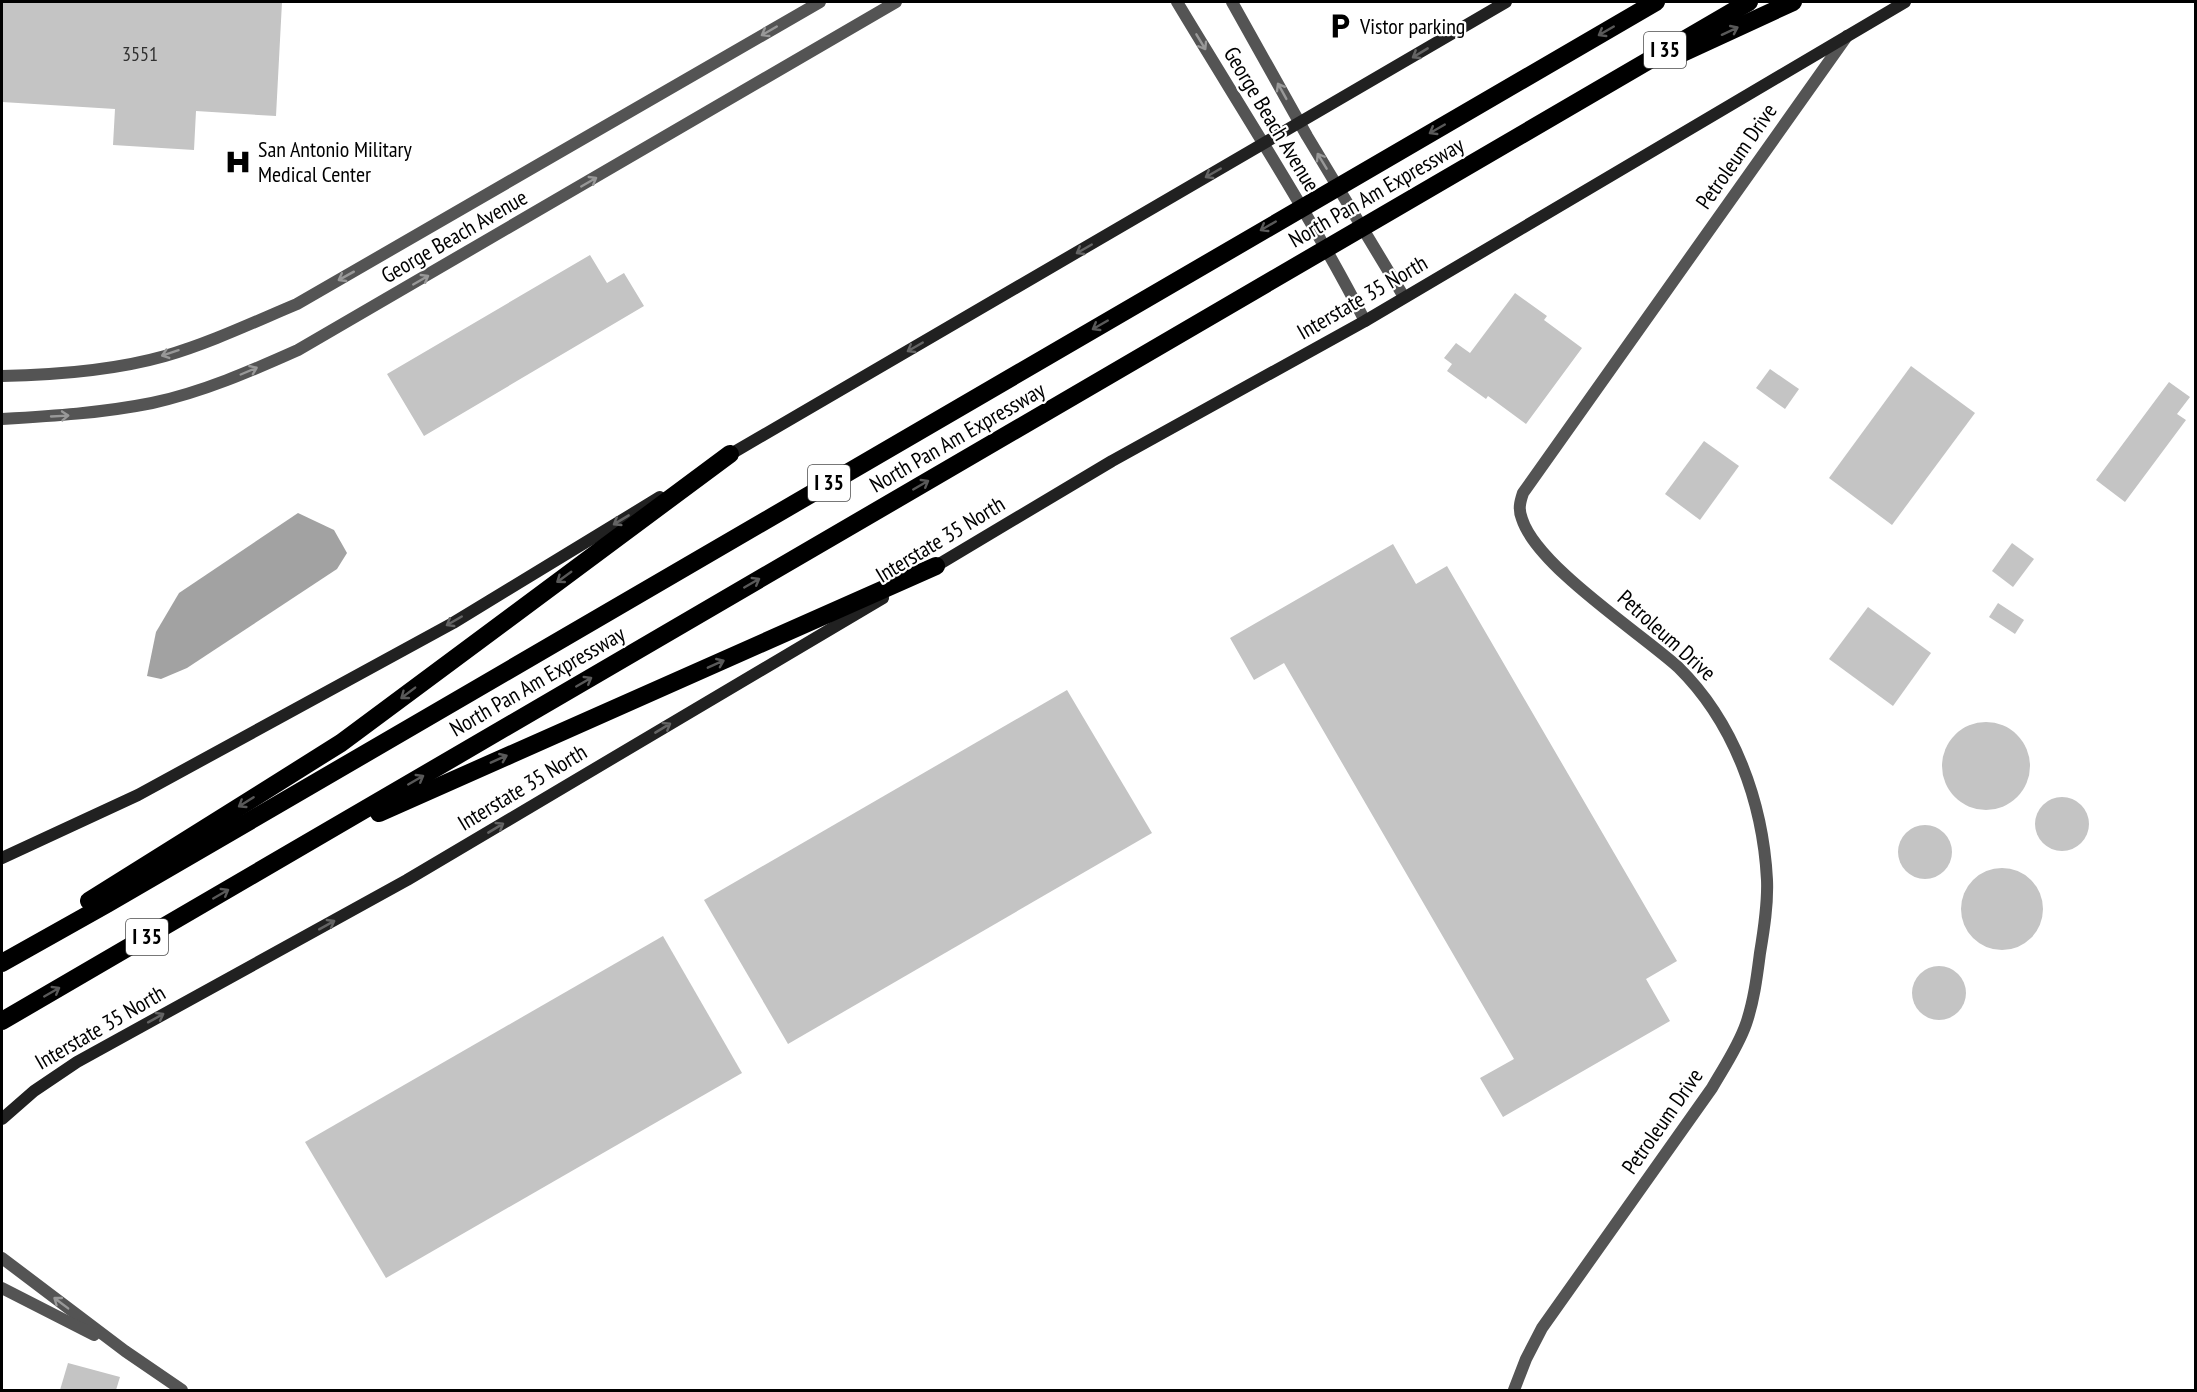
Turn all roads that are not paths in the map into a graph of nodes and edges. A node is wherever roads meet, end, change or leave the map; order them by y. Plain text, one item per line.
1 (820, 2) edge
2 (896, 2) edge
3 (1177, 2) edge
4 (1232, 2) edge
5 (1506, 2) edge
6 (1656, 2) edge
7 (1749, 2) edge
8 (1793, 2) edge
9 (1905, 2) edge
10 (1848, 35) junction
11 (1581, 99) junction
12 (1300, 123) junction
13 (1264, 144) junction
14 (1404, 297) junction
15 (1365, 321) junction
16 (2, 376) edge
17 (2, 419) edge
18 (730, 454) junction
19 (936, 566) junction
20 (292, 852) junction
21 (2, 858) edge
22 (2, 956) edge
23 (2, 963) edge
24 (2, 1021) edge
25 (2, 1119) edge
26 (2, 1258) edge
27 (2, 1288) edge
28 (125, 1351) junction
29 (182, 1390) edge
30 (1514, 1390) edge

1 -> 16 street, George Beach Avenue
17 -> 2 street, George Beach Avenue
3 -> 13 street, George Beach Avenue
12 -> 4 street, George Beach Avenue
5 -> 12 main road
6 -> 23 highway, North Pan Am Expressway / I 35
7 - 11 highway, North Pan Am Expressway / I 35
11 -> 8 highway
9 - 10 main road, Interstate 35 North
10 - 14 main road, Interstate 35 North
10 - 30 street, Petroleum Drive
20 -> 11 highway, North Pan Am Expressway / I 35
12 - 13 main road
14 -> 12 street, George Beach Avenue
13 - 15 street, George Beach Avenue
13 -> 18 main road
14 - 15 main road, Interstate 35 North
15 - 19 main road, Interstate 35 North
18 -> 21 main road
18 -> 22 highway
20 -> 19 highway
25 -> 19 main road, Interstate 35 North
24 -> 20 highway, North Pan Am Expressway / I 35
28 -> 26 street
27 - 28 street
28 - 29 street

